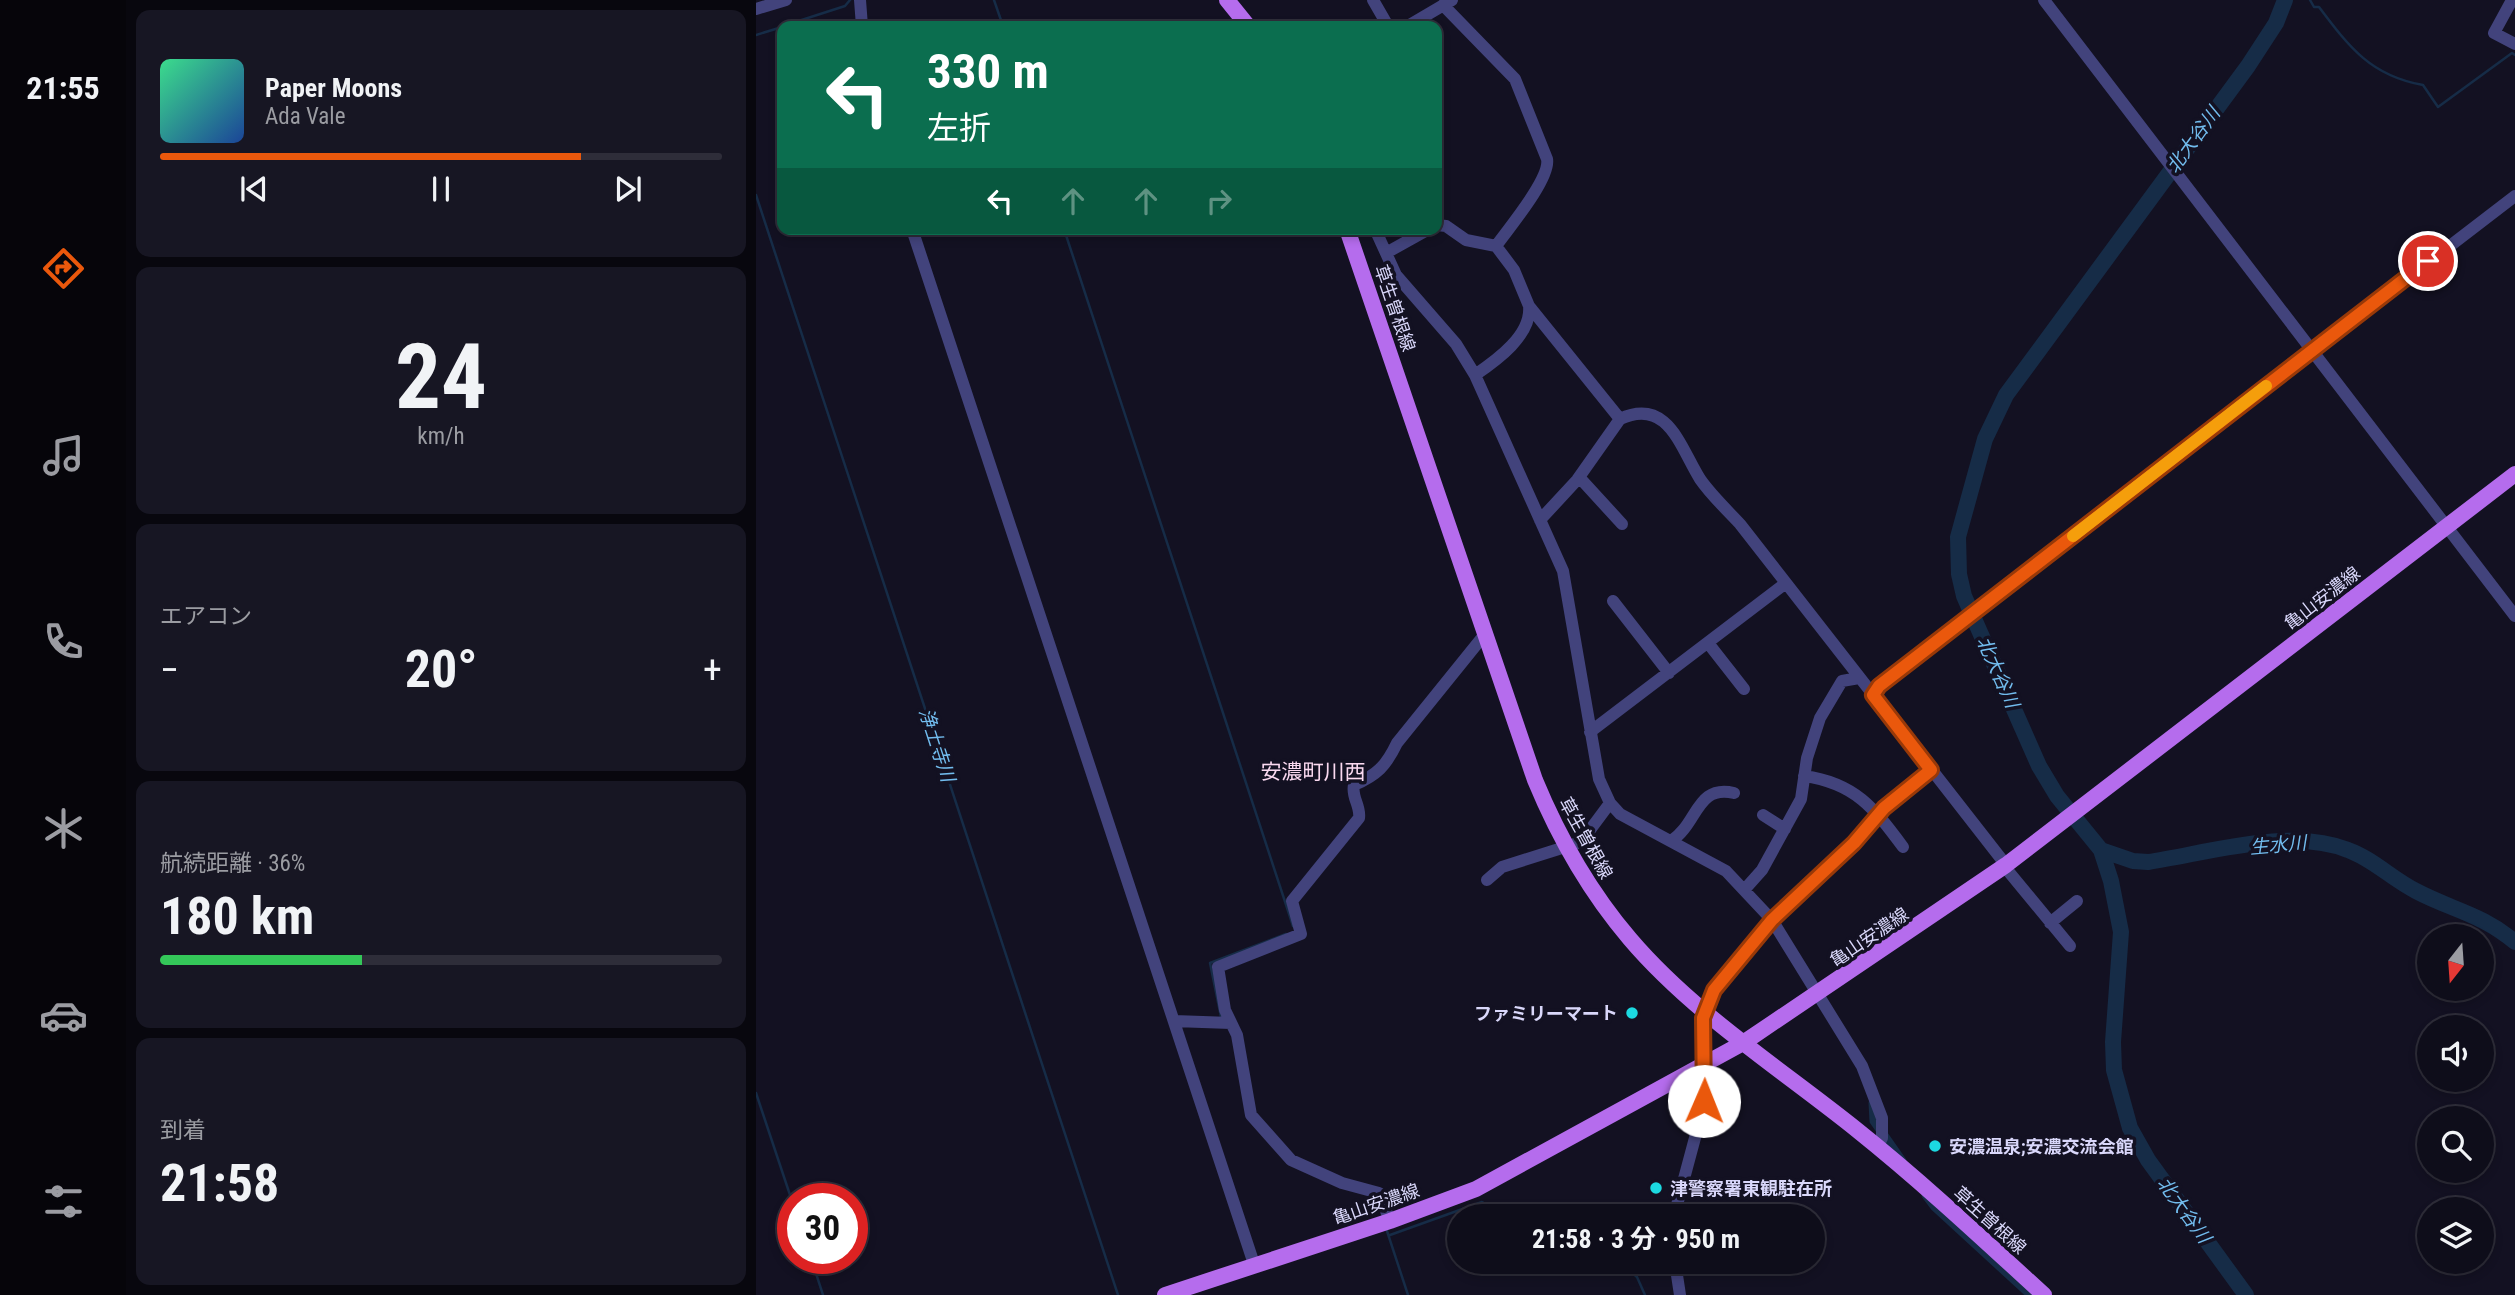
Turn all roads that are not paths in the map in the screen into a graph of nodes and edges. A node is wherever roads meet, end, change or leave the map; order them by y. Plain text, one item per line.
1 (786, 0) edge
2 (860, 0) edge
3 (1227, 0) edge
4 (1373, 0) edge
5 (2044, 0) edge
6 (2512, 0) edge
7 (1447, 2) edge
8 (756, 9) edge
9 (862, 21) edge
10 (1244, 21) edge
11 (1385, 21) edge
12 (1416, 21) edge
13 (2515, 44) edge
14 (2515, 196) edge
15 (1442, 226) edge
16 (914, 235) edge
17 (1349, 235) edge
18 (1378, 235) edge
19 (1418, 235) edge
20 (1496, 246) junction
21 (1386, 253) junction
22 (1529, 306) junction
23 (2313, 350) junction
24 (1475, 375) junction
25 (1620, 419) junction
26 (2515, 474) edge
27 (1579, 477) junction
28 (1540, 520) junction
29 (1622, 524) dead end
30 (2446, 527) junction
31 (1786, 583) junction
32 (1614, 601) dead end
33 (2515, 616) edge
34 (1485, 634) junction
35 (1708, 643) junction
36 (1669, 673) junction
37 (1859, 678) junction
38 (1744, 689) dead end
39 (1873, 695) junction
40 (1590, 732) junction
41 (1931, 770) junction
42 (1804, 776) junction
43 (1734, 793) dead end
44 (1610, 803) junction
45 (1878, 814) junction
46 (1763, 815) dead end
47 (1785, 829) junction
48 (1671, 841) junction
49 (1565, 847) junction
50 (1903, 847) dead end
51 (2005, 866) junction
52 (1487, 880) dead end
53 (1745, 889) junction
54 (2077, 901) dead end
55 (1772, 920) junction
56 (2050, 923) junction
57 (2070, 946) dead end
58 (1818, 994) junction
59 (1705, 1009) junction
60 (1174, 1021) junction
61 (1231, 1023) junction
62 (1743, 1042) junction
63 (1705, 1065) junction
64 (1877, 1147) junction
65 (1677, 1204) edge
66 (1384, 1223) junction
67 (1254, 1264) junction
68 (1677, 1274) edge
69 (1165, 1295) edge
70 (1680, 1295) edge
71 (2044, 1295) edge

1 - 8 street
2 - 9 street
3 - 10 main road
4 - 11 street
5 - 23 street
6 - 13 street
7 - 12 street
7 - 20 street
14 - 23 street
15 - 20 street
16 - 60 street
17 - 34 main road, 草生曽根線
18 - 21 street
19 - 21 street
20 - 22 street
21 - 24 street
22 - 24 street
22 - 25 street
23 - 30 street
23 - 39 street
24 - 28 street
25 - 27 street
25 - 31 street
26 - 30 main road, 亀山安濃線
27 - 28 street
27 - 29 street
28 - 40 street
30 - 33 street
30 - 51 main road, 亀山安濃線
31 - 35 street
31 - 37 street
32 - 36 street
34 - 49 main road, 草生曽根線
34 - 61 street
35 - 36 street
35 - 38 street
36 - 40 street
37 - 39 street
37 - 42 street
39 - 41 street
40 - 44 street
41 - 45 street
41 - 51 street
42 - 45 street
42 - 47 street
43 - 48 street
44 - 48 street
44 - 49 street
45 - 50 street
45 - 55 street
46 - 47 street
47 - 53 street
48 - 53 street
49 - 52 street
49 - 59 main road, 草生曽根線
51 - 56 street
51 - 58 main road, 亀山安濃線
53 - 55 street
54 - 56 street
55 - 58 street
55 - 59 street
56 - 57 street
58 - 62 main road, 亀山安濃線
58 - 64 street
59 - 62 main road, 草生曽根線
59 - 63 street
60 - 61 street
60 - 67 street
61 - 66 street
62 - 63 main road, 亀山安濃線
62 - 64 main road, 草生曽根線
63 - 65 street
63 - 66 main road, 亀山安濃線
64 - 71 main road, 草生曽根線
66 - 67 main road, 亀山安濃線
67 - 69 main road, 亀山安濃線
68 - 70 street

